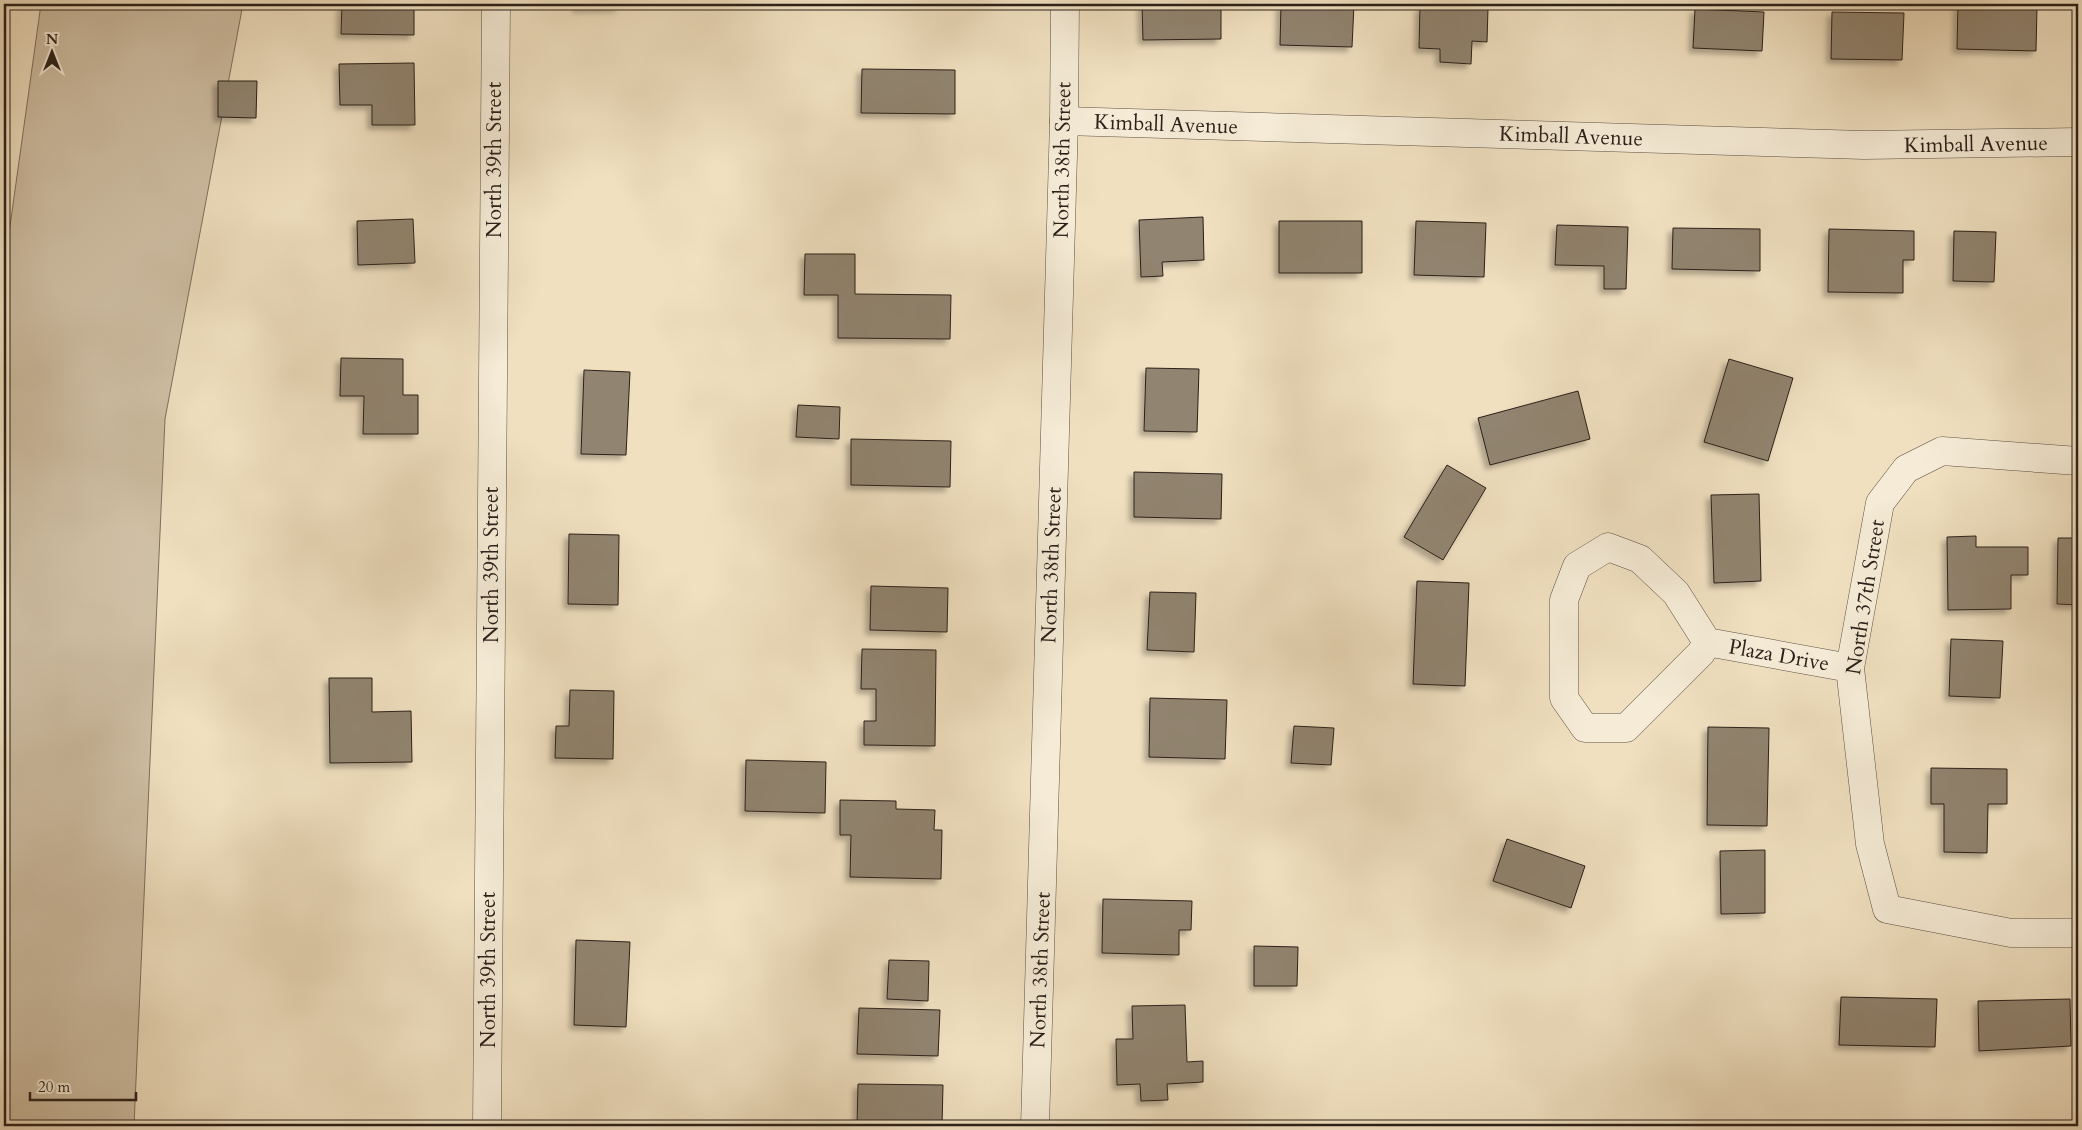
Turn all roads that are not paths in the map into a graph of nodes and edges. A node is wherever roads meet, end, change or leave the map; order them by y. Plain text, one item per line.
1 (496, 4) edge
2 (1065, 4) edge
3 (1064, 121) junction
4 (2078, 142) edge
5 (2078, 461) edge
6 (1707, 642) junction
7 (1850, 668) junction
8 (2078, 933) edge
9 (487, 1126) edge
10 (1036, 1126) edge

1 - 9 street, North 39th Street
2 - 3 street, North 38th Street
3 - 4 street, Kimball Avenue
3 - 10 street, North 38th Street
5 - 7 street, North 37th Street
6 - 6 street, Plaza Drive
6 - 7 street, Plaza Drive
7 - 8 street, North 37th Street

